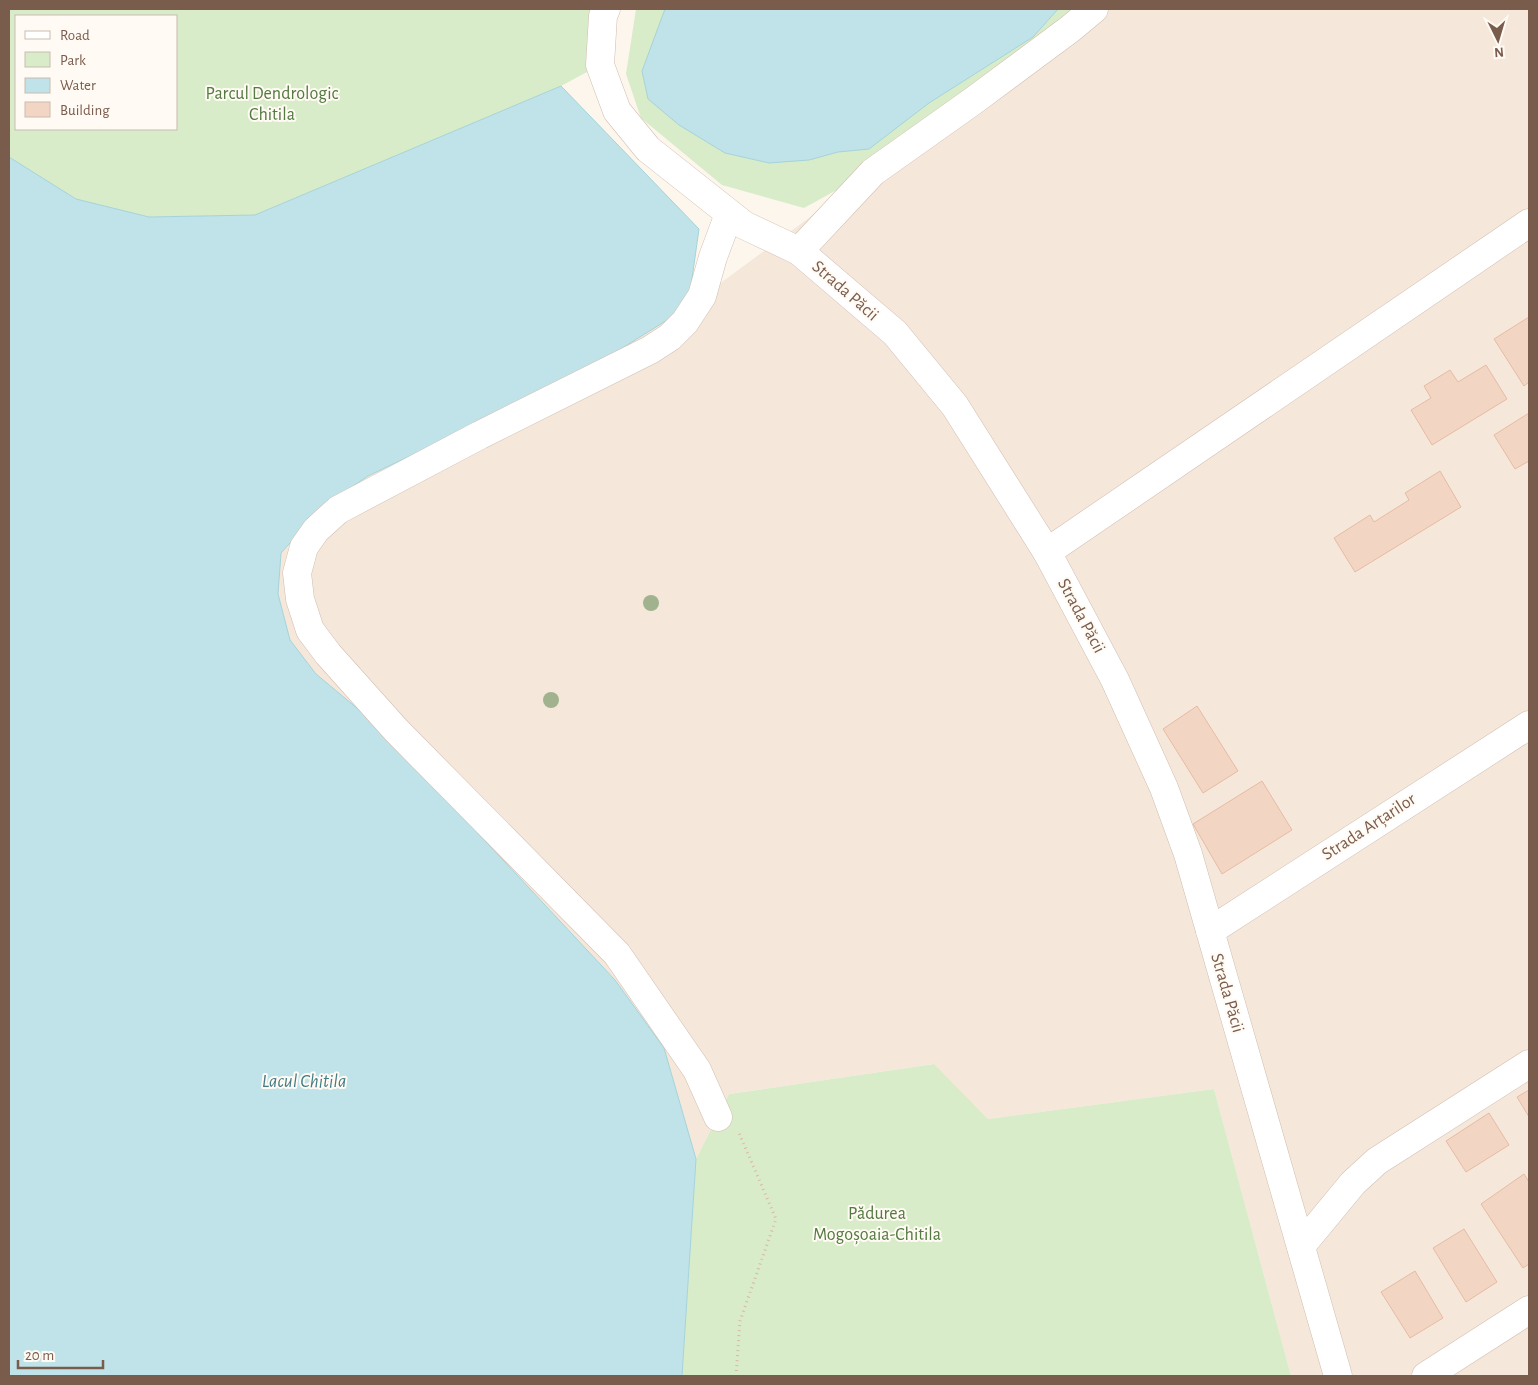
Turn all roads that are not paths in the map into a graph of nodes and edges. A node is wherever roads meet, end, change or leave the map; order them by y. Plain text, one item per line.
1 (606, 9) edge
2 (1094, 9) edge
3 (729, 214) junction
4 (1529, 224) edge
5 (799, 251) junction
6 (1047, 552) junction
7 (1529, 725) edge
8 (1210, 931) junction
9 (1529, 1064) edge
10 (718, 1117) road end
11 (1301, 1246) junction
12 (1529, 1310) edge
13 (1338, 1376) edge
14 (1426, 1376) edge

1 - 3 street, Strada Păcii
2 - 5 street
3 - 5 street, Strada Păcii
3 - 10 street
4 - 6 street
5 - 6 street, Strada Păcii
6 - 8 street, Strada Păcii
7 - 8 street, Strada Arțarilor
8 - 11 street, Strada Păcii
9 - 11 street
11 - 13 street, Strada Păcii
12 - 14 street

